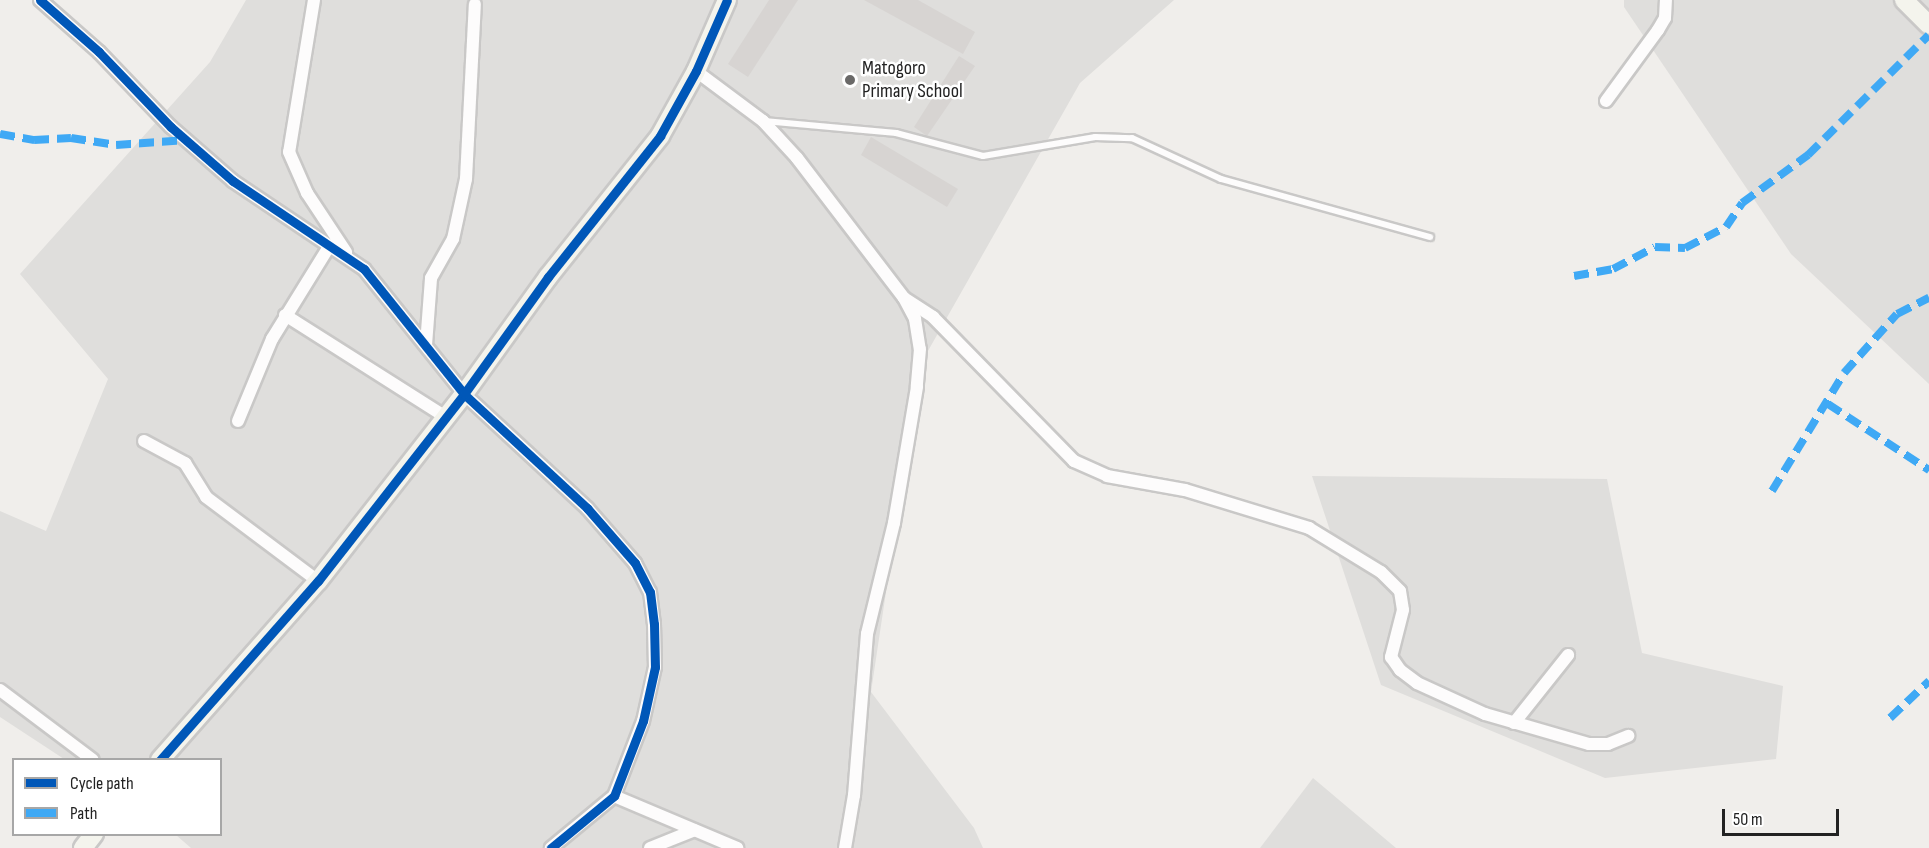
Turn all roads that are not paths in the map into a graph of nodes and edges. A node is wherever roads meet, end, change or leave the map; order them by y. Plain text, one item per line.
1 (40, 0) edge
2 (314, 0) edge
3 (727, 0) edge
4 (1666, 0) edge
5 (1904, 0) edge
6 (475, 4) dead end
7 (1929, 25) edge
8 (696, 71) junction
9 (1606, 101) dead end
10 (763, 121) junction
11 (1430, 237) dead end
12 (330, 245) junction
13 (348, 256) junction
14 (904, 298) junction
15 (285, 315) junction
16 (426, 345) junction
17 (464, 394) junction
18 (446, 417) junction
19 (238, 422) dead end
20 (144, 441) dead end
21 (318, 581) junction
22 (1568, 655) dead end
23 (0, 690) edge
24 (1514, 723) junction
25 (1628, 736) dead end
26 (92, 758) edge
27 (161, 758) edge
28 (614, 796) junction
29 (694, 831) junction
30 (92, 836) edge
31 (716, 844) edge
32 (83, 848) edge
33 (551, 848) edge
34 (650, 848) edge
35 (737, 848) edge
36 (845, 848) edge

1 - 12 street
2 - 13 street
3 - 8 street
4 - 9 street
5 - 7 street
6 - 16 street
8 - 10 street
8 - 17 street
10 - 11 lane
10 - 14 street
12 - 13 street
12 - 15 street
13 - 16 street
14 - 24 street
14 - 36 street
15 - 18 street
15 - 19 street
16 - 17 street
17 - 18 street
17 - 28 street
18 - 21 street
20 - 21 street
21 - 27 street
22 - 24 street
23 - 26 street
24 - 25 street
28 - 29 street
28 - 33 street
29 - 31 street
29 - 34 street
30 - 32 street
31 - 35 street

